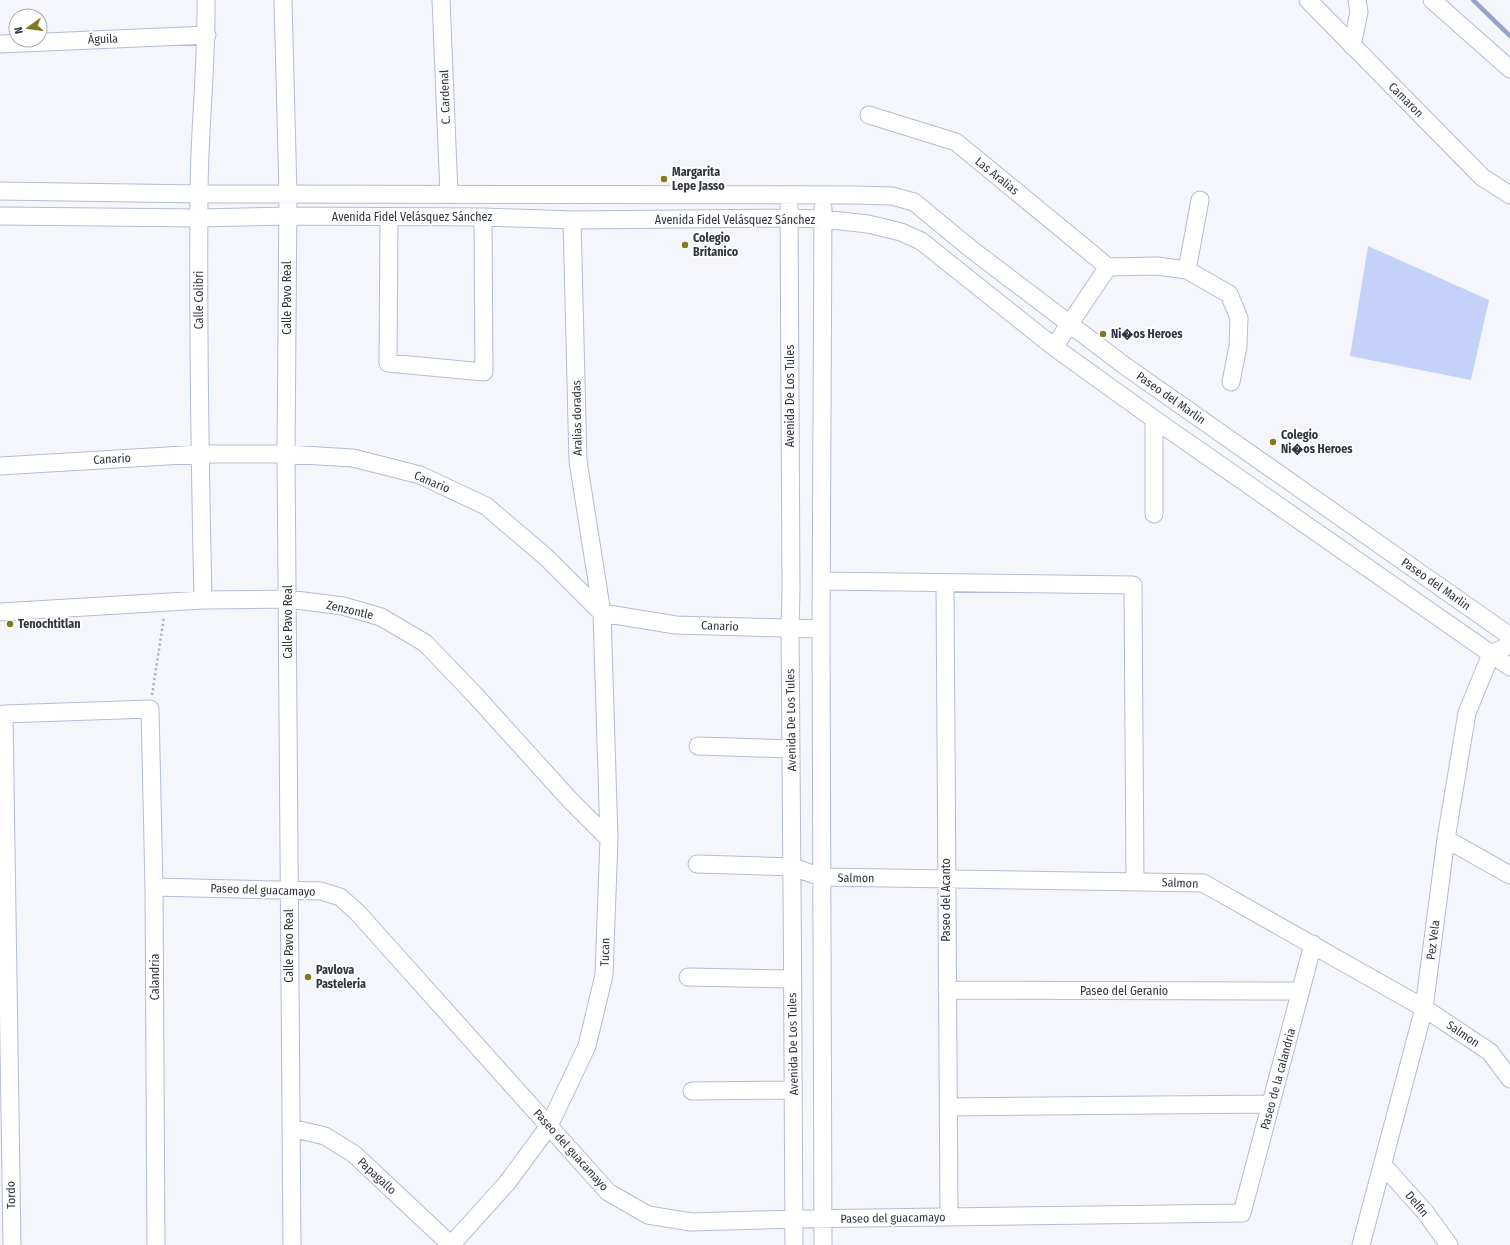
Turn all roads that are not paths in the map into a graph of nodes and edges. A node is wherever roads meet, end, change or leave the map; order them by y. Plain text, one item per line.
1 (206, 0) edge
2 (283, 0) edge
3 (441, 0) edge
4 (1308, 0) edge
5 (1357, 0) edge
6 (1432, 0) edge
7 (207, 35) junction
8 (0, 44) edge
9 (1352, 46) junction
10 (1510, 69) edge
11 (869, 115) dead end
12 (0, 191) edge
13 (199, 194) junction
14 (288, 194) junction
15 (449, 194) junction
16 (789, 195) junction
17 (1510, 195) edge
18 (823, 196) junction
19 (1200, 200) dead end
20 (0, 216) edge
21 (288, 216) junction
22 (389, 217) junction
23 (483, 217) junction
24 (199, 218) junction
25 (789, 218) junction
26 (823, 219) junction
27 (572, 220) junction
28 (1108, 267) junction
29 (1187, 270) junction
30 (1070, 325) junction
31 (1054, 347) junction
32 (1231, 382) dead end
33 (1154, 420) junction
34 (200, 454) junction
35 (286, 454) junction
36 (0, 466) edge
37 (1302, 490) junction
38 (1288, 512) junction
39 (1154, 514) dead end
40 (821, 581) junction
41 (945, 583) junction
42 (288, 599) junction
43 (203, 600) junction
44 (0, 612) edge
45 (602, 613) junction
46 (790, 628) junction
47 (821, 629) junction
48 (1510, 636) edge
49 (1510, 645) edge
50 (1491, 654) junction
51 (1510, 667) edge
52 (4, 714) joint
53 (698, 746) dead end
54 (791, 749) junction
55 (609, 839) junction
56 (1446, 839) junction
57 (697, 864) dead end
58 (793, 867) junction
59 (1510, 875) edge
60 (821, 877) junction
61 (946, 879) junction
62 (1135, 882) junction
63 (154, 887) junction
64 (289, 890) junction
65 (1313, 944) junction
66 (688, 977) dead end
67 (792, 979) junction
68 (947, 990) junction
69 (1301, 991) junction
70 (1424, 1008) junction
71 (1510, 1079) edge
72 (794, 1090) junction
73 (692, 1091) dead end
74 (1271, 1104) junction
75 (948, 1107) junction
76 (549, 1126) junction
77 (291, 1128) junction
78 (1383, 1165) junction
79 (1242, 1213) joint
80 (949, 1217) junction
81 (794, 1219) junction
82 (823, 1219) junction
83 (12, 1245) edge
84 (156, 1245) edge
85 (292, 1245) edge
86 (451, 1245) edge
87 (794, 1245) edge
88 (823, 1245) edge
89 (1361, 1245) edge
90 (1449, 1245) edge

1 - 7 street, Calle Colibri
2 - 14 street, Calle Pavo Real
3 - 15 street, C. Cardenal
4 - 9 street, Camaron
5 - 9 street
6 - 10 street
7 - 8 street, Águila
7 - 13 street, Calle Colibri
9 - 17 street, Camaron
11 - 28 street, Las Aralias
12 - 13 street, Avenida Fidel Velásquez Sánchez
13 - 14 street, Avenida Fidel Velásquez Sánchez
13 - 24 street, Calle Colibri
14 - 15 street, Avenida Fidel Velásquez Sánchez
14 - 21 street, Calle Pavo Real
15 - 16 street, Avenida Fidel Velásquez Sánchez
16 - 18 street, Avenida Fidel Velásquez Sánchez
16 - 25 street, Avenida De Los Tules
18 - 26 street
18 - 30 street, Paseo del Marlin
19 - 29 street
20 - 24 street, Avenida Fidel Velásquez Sánchez
21 - 22 street, Avenida Fidel Velásquez Sánchez
21 - 24 street, Avenida Fidel Velásquez Sánchez
21 - 35 street, Calle Pavo Real
22 - 23 street, Avenida Fidel Velásquez Sánchez
22 - 23 street
23 - 27 street, Avenida Fidel Velásquez Sánchez
24 - 34 street, Calle Colibri
25 - 26 street, Avenida Fidel Velásquez Sánchez
25 - 27 street, Avenida Fidel Velásquez Sánchez
25 - 46 street, Avenida De Los Tules
26 - 31 street
26 - 40 street
27 - 45 street, Aralias doradas
28 - 29 street
28 - 30 street
29 - 32 street
30 - 31 street
30 - 37 street, Paseo del Marlin
31 - 33 street
33 - 38 street
33 - 39 street
34 - 35 street, Canario
34 - 36 street, Canario
34 - 43 street, Calle Colibri
35 - 42 street, Calle Pavo Real
35 - 45 street, Canario
37 - 38 street
37 - 48 street, Paseo del Marlin
38 - 50 street
40 - 41 street
40 - 47 street
41 - 61 street, Paseo del Acanto
41 - 62 street
42 - 43 street, Zenzontle
42 - 55 street, Zenzontle
42 - 64 street, Calle Pavo Real
43 - 44 street, Zenzontle
45 - 46 street, Canario
45 - 55 street, Tucan
46 - 47 street, Canario
46 - 54 street, Avenida De Los Tules
47 - 60 street
49 - 50 street
50 - 51 street
50 - 56 street, Pez Vela
52 - 63 street, Calandria
52 - 83 street, Tordo
53 - 54 street
54 - 58 street, Avenida De Los Tules
55 - 76 street, Tucan
56 - 59 street
56 - 70 street, Pez Vela
57 - 58 street, Salmon
58 - 60 street, Salmon
58 - 67 street, Avenida De Los Tules
60 - 61 street, Salmon
60 - 82 street
61 - 62 street, Salmon
61 - 68 street, Paseo del Acanto
62 - 65 street, Salmon
63 - 64 street, Paseo del guacamayo
63 - 84 street, Calandria
64 - 76 street, Paseo del guacamayo
64 - 77 street, Calle Pavo Real
65 - 69 street, Paseo de la calandria
65 - 70 street, Salmon
66 - 67 street
67 - 72 street, Avenida De Los Tules
68 - 69 street, Paseo del Geranio
68 - 75 street, Paseo del Acanto
69 - 74 street, Paseo de la calandria
70 - 71 street, Salmon
70 - 78 street, Pez Vela
72 - 73 street
72 - 81 street, Avenida De Los Tules
74 - 75 street
74 - 79 street, Paseo de la calandria
75 - 80 street, Paseo del Acanto
76 - 81 street, Paseo del guacamayo
76 - 86 street, Tucan
77 - 85 street, Calle Pavo Real
77 - 86 street, Papagallo
78 - 89 street, Pez Vela
78 - 90 street, Delfin
79 - 80 street, Paseo del guacamayo
80 - 82 street, Paseo del guacamayo
81 - 82 street, Paseo del guacamayo
81 - 87 street, Avenida De Los Tules
82 - 88 street

